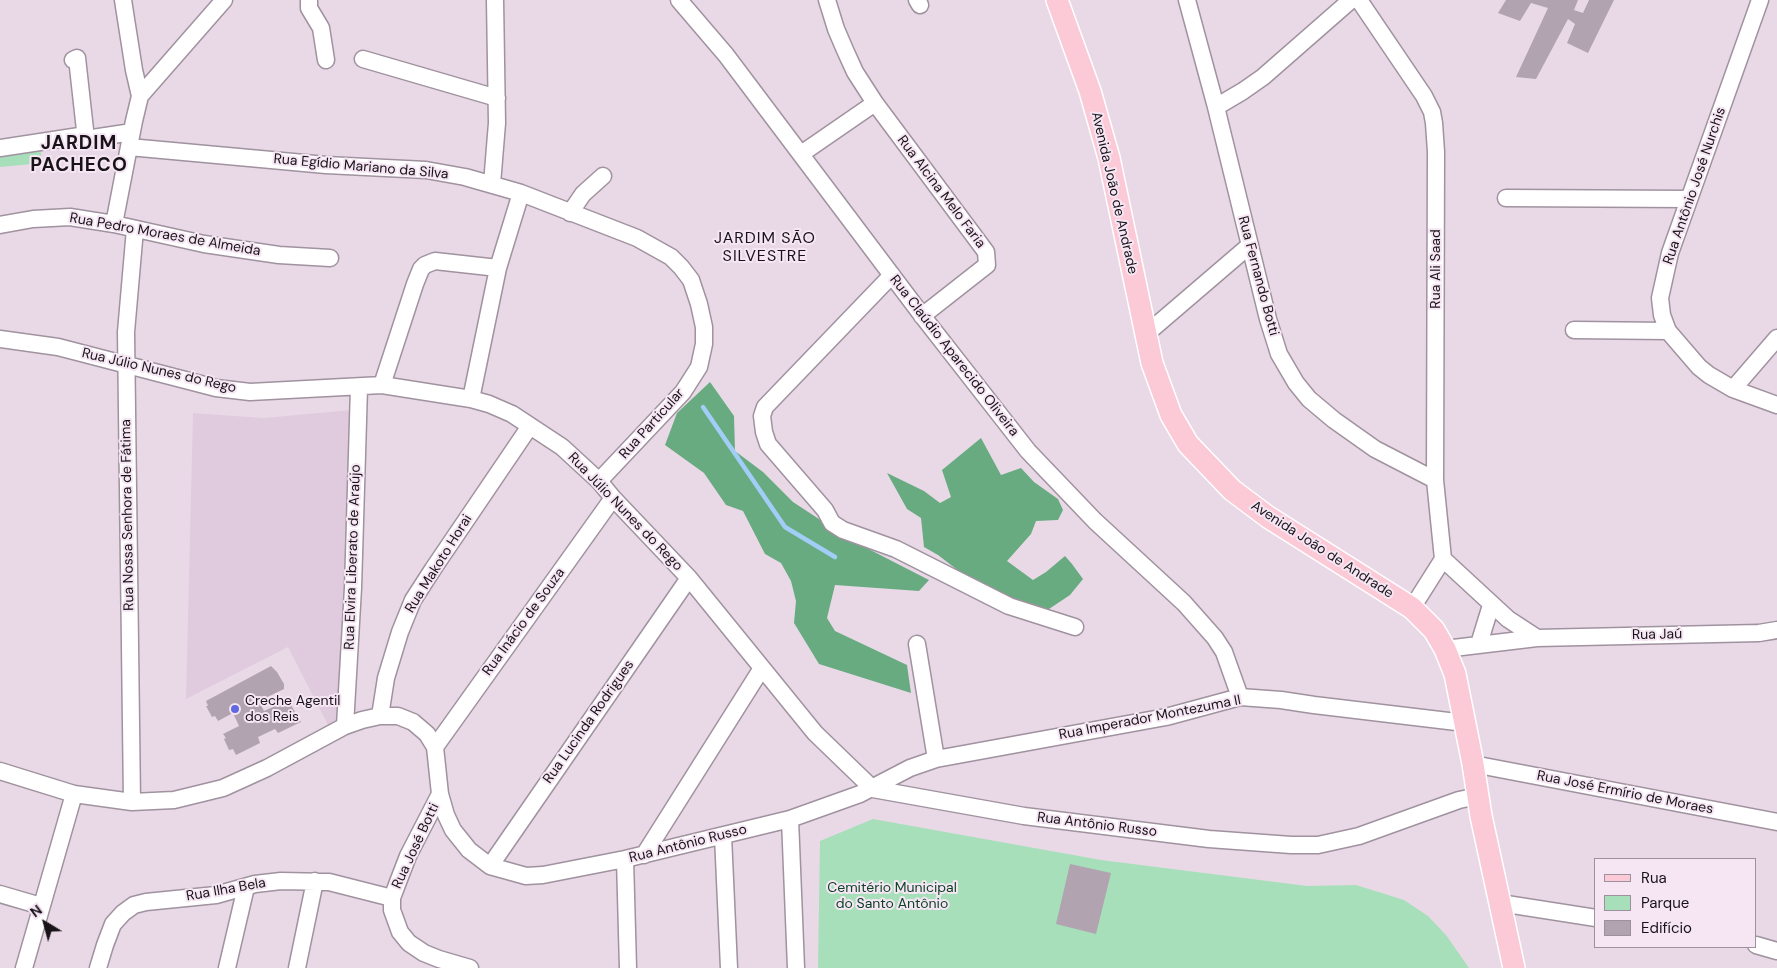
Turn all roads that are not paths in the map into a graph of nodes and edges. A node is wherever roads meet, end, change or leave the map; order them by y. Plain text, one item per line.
1 (123, 0) edge
2 (224, 0) edge
3 (309, 0) edge
4 (495, 0) edge
5 (679, 0) edge
6 (828, 0) edge
7 (1056, 0) edge
8 (1187, 0) edge
9 (1351, 0) edge
10 (1359, 0) edge
11 (1760, 0) edge
12 (363, 58) dead end
13 (73, 60) dead end
14 (326, 60) dead end
15 (140, 96) junction
16 (497, 98) junction
17 (875, 103) junction
18 (1216, 106) junction
19 (86, 135) junction
20 (130, 139) junction
21 (0, 148) edge
22 (801, 154) junction
23 (603, 176) dead end
24 (492, 184) junction
25 (521, 193) junction
26 (1506, 198) dead end
27 (1688, 200) junction
28 (570, 213) junction
29 (114, 224) junction
30 (0, 225) edge
31 (135, 229) junction
32 (1250, 245) junction
33 (330, 258) dead end
34 (498, 268) junction
35 (892, 275) junction
36 (699, 304) joint
37 (922, 316) junction
38 (1574, 330) dead end
39 (1668, 331) junction
40 (1145, 335) junction
41 (1777, 338) edge
42 (0, 339) edge
43 (126, 364) junction
44 (382, 385) junction
45 (359, 387) junction
46 (1733, 389) junction
47 (471, 399) junction
48 (1777, 405) edge
49 (530, 426) junction
50 (1435, 480) junction
51 (599, 482) junction
52 (613, 498) junction
53 (1443, 559) junction
54 (688, 578) junction
55 (1491, 604) junction
56 (1412, 608) junction
57 (1075, 628) dead end
58 (1777, 630) edge
59 (1759, 633) junction
60 (1537, 638) junction
61 (1777, 642) edge
62 (917, 644) dead end
63 (1479, 644) junction
64 (1445, 649) junction
65 (762, 668) junction
66 (1240, 697) junction
67 (380, 716) junction
68 (1465, 723) junction
69 (346, 726) junction
70 (435, 746) junction
71 (936, 759) junction
72 (1473, 764) junction
73 (0, 772) edge
74 (873, 789) junction
75 (74, 794) junction
76 (440, 794) junction
77 (1478, 796) junction
78 (132, 802) junction
79 (790, 818) junction
80 (1777, 822) edge
81 (723, 836) junction
82 (644, 855) junction
83 (625, 859) junction
84 (490, 866) junction
85 (315, 881) junction
86 (246, 887) junction
87 (0, 894) edge
88 (392, 898) junction
89 (1500, 903) junction
90 (41, 906) junction
91 (1594, 918) edge
92 (1757, 945) edge
93 (1777, 951) edge
94 (24, 968) edge
95 (98, 968) edge
96 (227, 968) edge
97 (297, 968) edge
98 (470, 968) edge
99 (628, 968) edge
100 (729, 968) edge
101 (796, 968) edge
102 (1514, 968) edge

1 - 15 street
2 - 15 street
3 - 14 street
4 - 16 street
5 - 22 street, Rua Claúdio Aparecido Oliveira
6 - 17 street, Rua Alcina Melo Faria
7 - 40 main road, Avenida João de Andrade
8 - 18 street, Rua Fernando Botti
9 - 18 street
10 - 50 street, Rua Ali Saad
11 - 27 street, Rua Antônio José Nurchis
12 - 16 street
13 - 19 street
15 - 20 street
16 - 24 street
17 - 22 street
17 - 37 street, Rua Alcina Melo Faria
18 - 32 street, Rua Fernando Botti
19 - 20 street, Rua Egídio Mariano da Silva
19 - 21 street
20 - 24 street, Rua Egídio Mariano da Silva
20 - 29 street
22 - 35 street, Rua Claúdio Aparecido Oliveira
23 - 28 street
24 - 25 street, Rua Egídio Mariano da Silva
25 - 28 street, Rua Egídio Mariano da Silva
25 - 34 street
26 - 27 street
27 - 39 street, Rua Antônio José Nurchis
28 - 36 street, Rua Egídio Mariano da Silva
29 - 30 street, Rua Pedro Moraes de Almeida
29 - 31 street, Rua Pedro Moraes de Almeida
31 - 33 street, Rua Pedro Moraes de Almeida
31 - 43 street, Rua Nossa Senhora de Fátima
32 - 40 street
32 - 50 street, Rua Fernando Botti
34 - 44 street
34 - 47 street
35 - 37 street, Rua Claúdio Aparecido Oliveira
35 - 57 street
36 - 51 street, Rua Particular
37 - 66 street, Rua Claúdio Aparecido Oliveira
38 - 39 street
39 - 46 street, Rua Antônio José Nurchis
40 - 56 main road, Avenida João de Andrade
41 - 46 street
42 - 43 street, Rua Júlio Nunes do Rego
43 - 45 street, Rua Júlio Nunes do Rego
43 - 78 street, Rua Nossa Senhora de Fátima
44 - 45 street, Rua Júlio Nunes do Rego
44 - 47 street, Rua Júlio Nunes do Rego
45 - 69 street, Rua Elvira Liberato de Araújo
46 - 48 street, Rua Antônio José Nurchis
47 - 49 street, Rua Júlio Nunes do Rego
49 - 51 street, Rua Júlio Nunes do Rego
49 - 67 street, Rua Makoto Horai
50 - 53 street, Rua Ali Saad
51 - 52 street, Rua Júlio Nunes do Rego
52 - 54 street, Rua Júlio Nunes do Rego
52 - 70 street, Rua Inácio de Souza
53 - 55 street
53 - 56 street
54 - 65 street, Rua Júlio Nunes do Rego
54 - 84 street, Rua Lucinda Rodrigues
55 - 60 street
55 - 63 street
56 - 64 main road, Avenida João de Andrade
58 - 59 street, Rua Jaú
59 - 60 street, Rua Jaú
59 - 61 street
60 - 63 street, Rua Jaú
62 - 71 street
63 - 64 street, Rua Jaú
64 - 68 main road, Avenida João de Andrade
65 - 74 street, Rua Júlio Nunes do Rego
65 - 82 street
66 - 68 street, Rua Imperador Montezuma II
66 - 71 street, Rua Imperador Montezuma II
67 - 69 street
67 - 70 street
68 - 72 main road, Avenida João de Andrade
69 - 78 street
70 - 76 street, Rua Antônio Russo
71 - 74 street, Rua Imperador Montezuma II
72 - 77 main road, Avenida João de Andrade
72 - 80 street, Rua José Ermírio de Moraes
73 - 75 street
74 - 77 street, Rua Antônio Russo
74 - 79 street, Rua Antônio Russo
75 - 78 street
75 - 90 street
76 - 84 street, Rua Antônio Russo
76 - 88 street, Rua José Botti
77 - 89 main road, Avenida João de Andrade
79 - 81 street, Rua Antônio Russo
79 - 101 street
81 - 82 street, Rua Antônio Russo
81 - 100 street
82 - 83 street, Rua Antônio Russo
83 - 84 street, Rua Antônio Russo
83 - 99 street
85 - 86 street, Rua Ilha Bela
85 - 88 street, Rua Ilha Bela
85 - 97 street
86 - 95 street, Rua Ilha Bela
86 - 96 street
87 - 90 street
88 - 98 street
89 - 91 street
89 - 102 main road, Avenida João de Andrade
90 - 94 street
92 - 93 street

